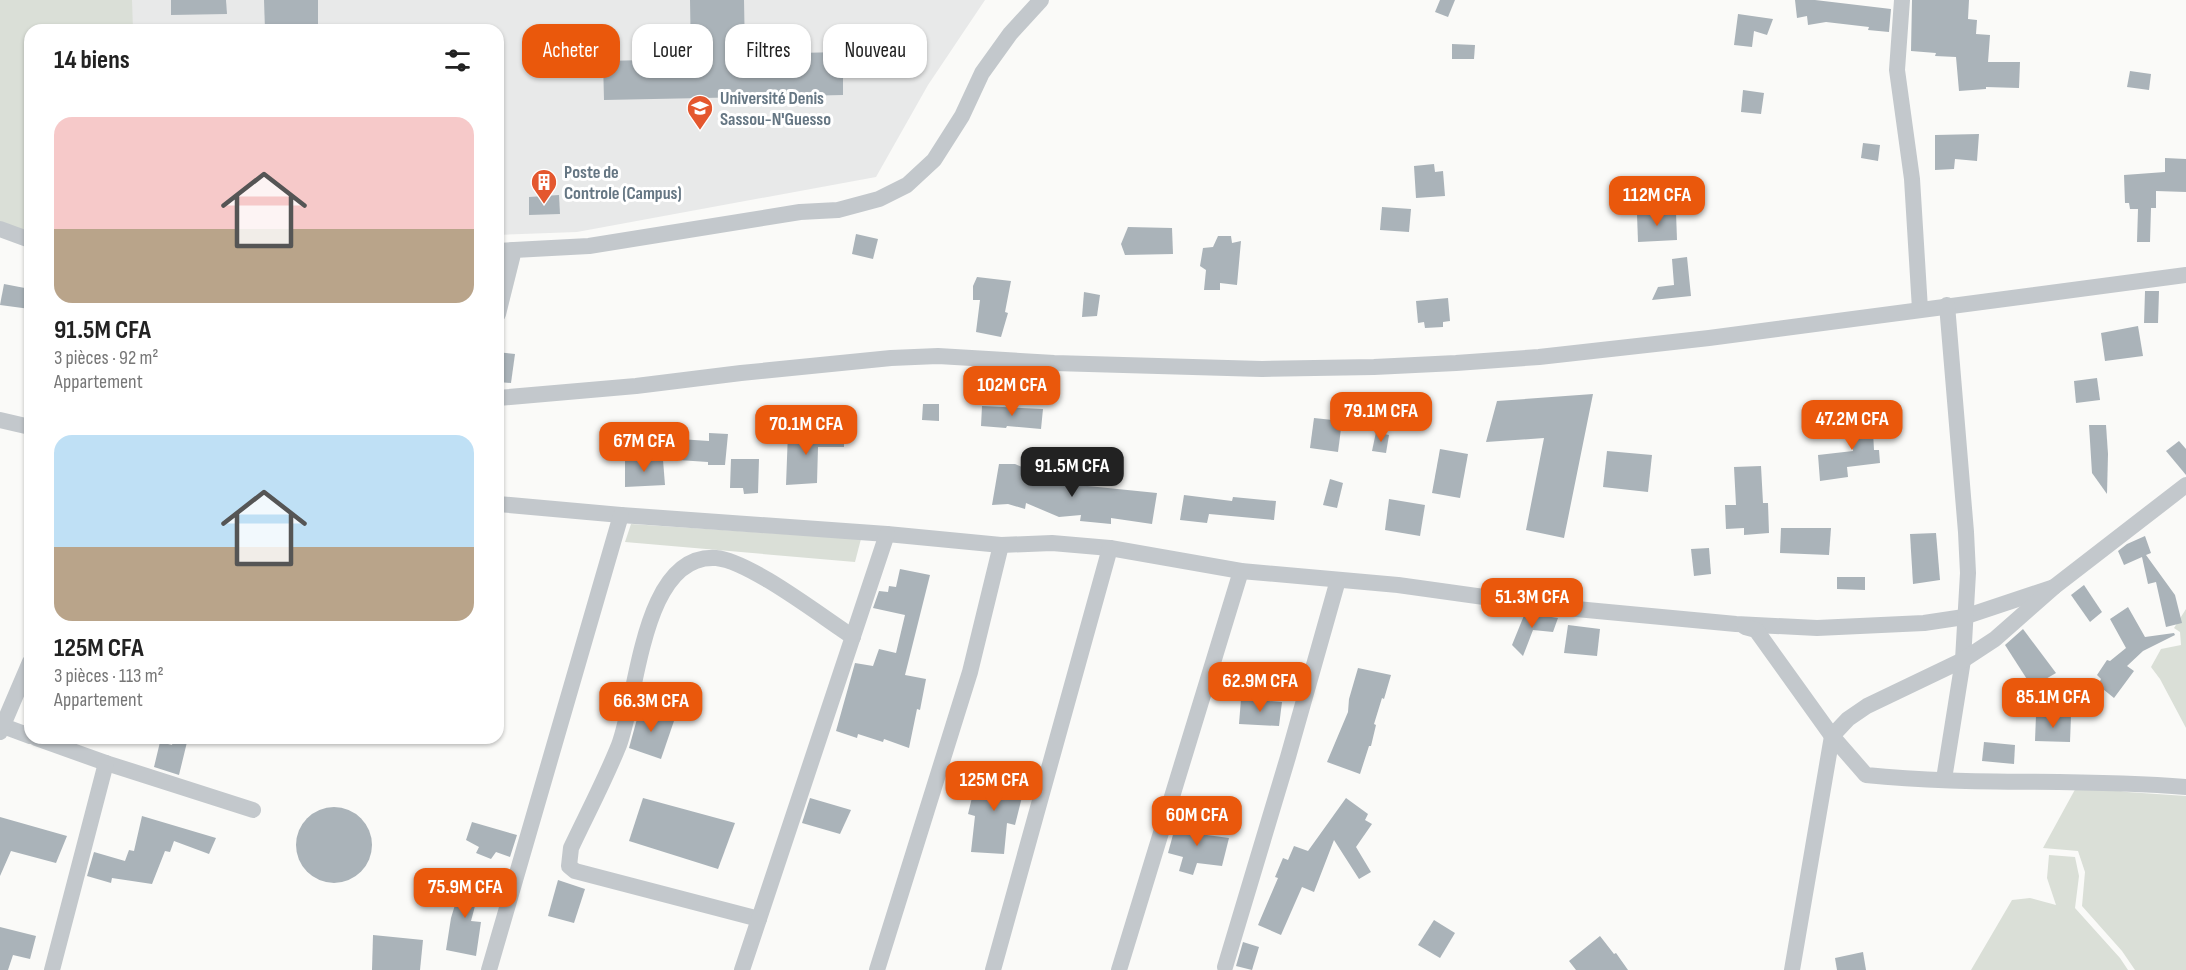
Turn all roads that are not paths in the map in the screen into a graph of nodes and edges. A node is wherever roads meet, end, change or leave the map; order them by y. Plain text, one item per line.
1 (1041, 0) edge
2 (1902, 0) edge
3 (0, 229) edge
4 (24, 238) edge
5 (506, 250) edge
6 (504, 266) edge
7 (2186, 275) edge
8 (1947, 305) junction
9 (1920, 309) junction
10 (504, 397) edge
11 (0, 420) edge
12 (24, 426) edge
13 (2186, 485) edge
14 (504, 505) edge
15 (621, 515) junction
16 (887, 534) junction
17 (1001, 545) junction
18 (1110, 548) junction
19 (1241, 571) junction
20 (1338, 580) junction
21 (2054, 587) junction
22 (1964, 617) junction
23 (1736, 624) junction
24 (853, 638) junction
25 (1963, 660) junction
26 (24, 676) edge
27 (1, 729) edge
28 (24, 735) edge
29 (1832, 736) junction
30 (52, 744) edge
31 (106, 764) junction
32 (1944, 779) junction
33 (2186, 787) edge
34 (253, 810) dead end
35 (759, 919) junction
36 (1225, 967) dead end
37 (52, 970) edge
38 (489, 970) edge
39 (742, 970) edge
40 (877, 970) edge
41 (993, 970) edge
42 (1119, 970) edge
43 (1792, 970) edge

1 - 5 street
2 - 9 street
3 - 4 street
5 - 6 street
7 - 8 street
8 - 9 street
8 - 22 street
9 - 10 street
11 - 12 street
13 - 21 street
14 - 15 street
15 - 16 street
15 - 38 street
16 - 17 street
16 - 24 street
17 - 18 street
17 - 40 street
18 - 19 street
18 - 41 street
19 - 20 street
19 - 42 street
20 - 23 street
20 - 36 street
21 - 22 street
21 - 25 street
22 - 23 street
22 - 25 street
23 - 29 street
24 - 35 street
24 - 35 street
25 - 29 street
25 - 32 street
26 - 27 street
27 - 28 street
29 - 32 street
29 - 43 street
30 - 31 street
31 - 34 street
31 - 37 street
32 - 33 street
35 - 39 street

